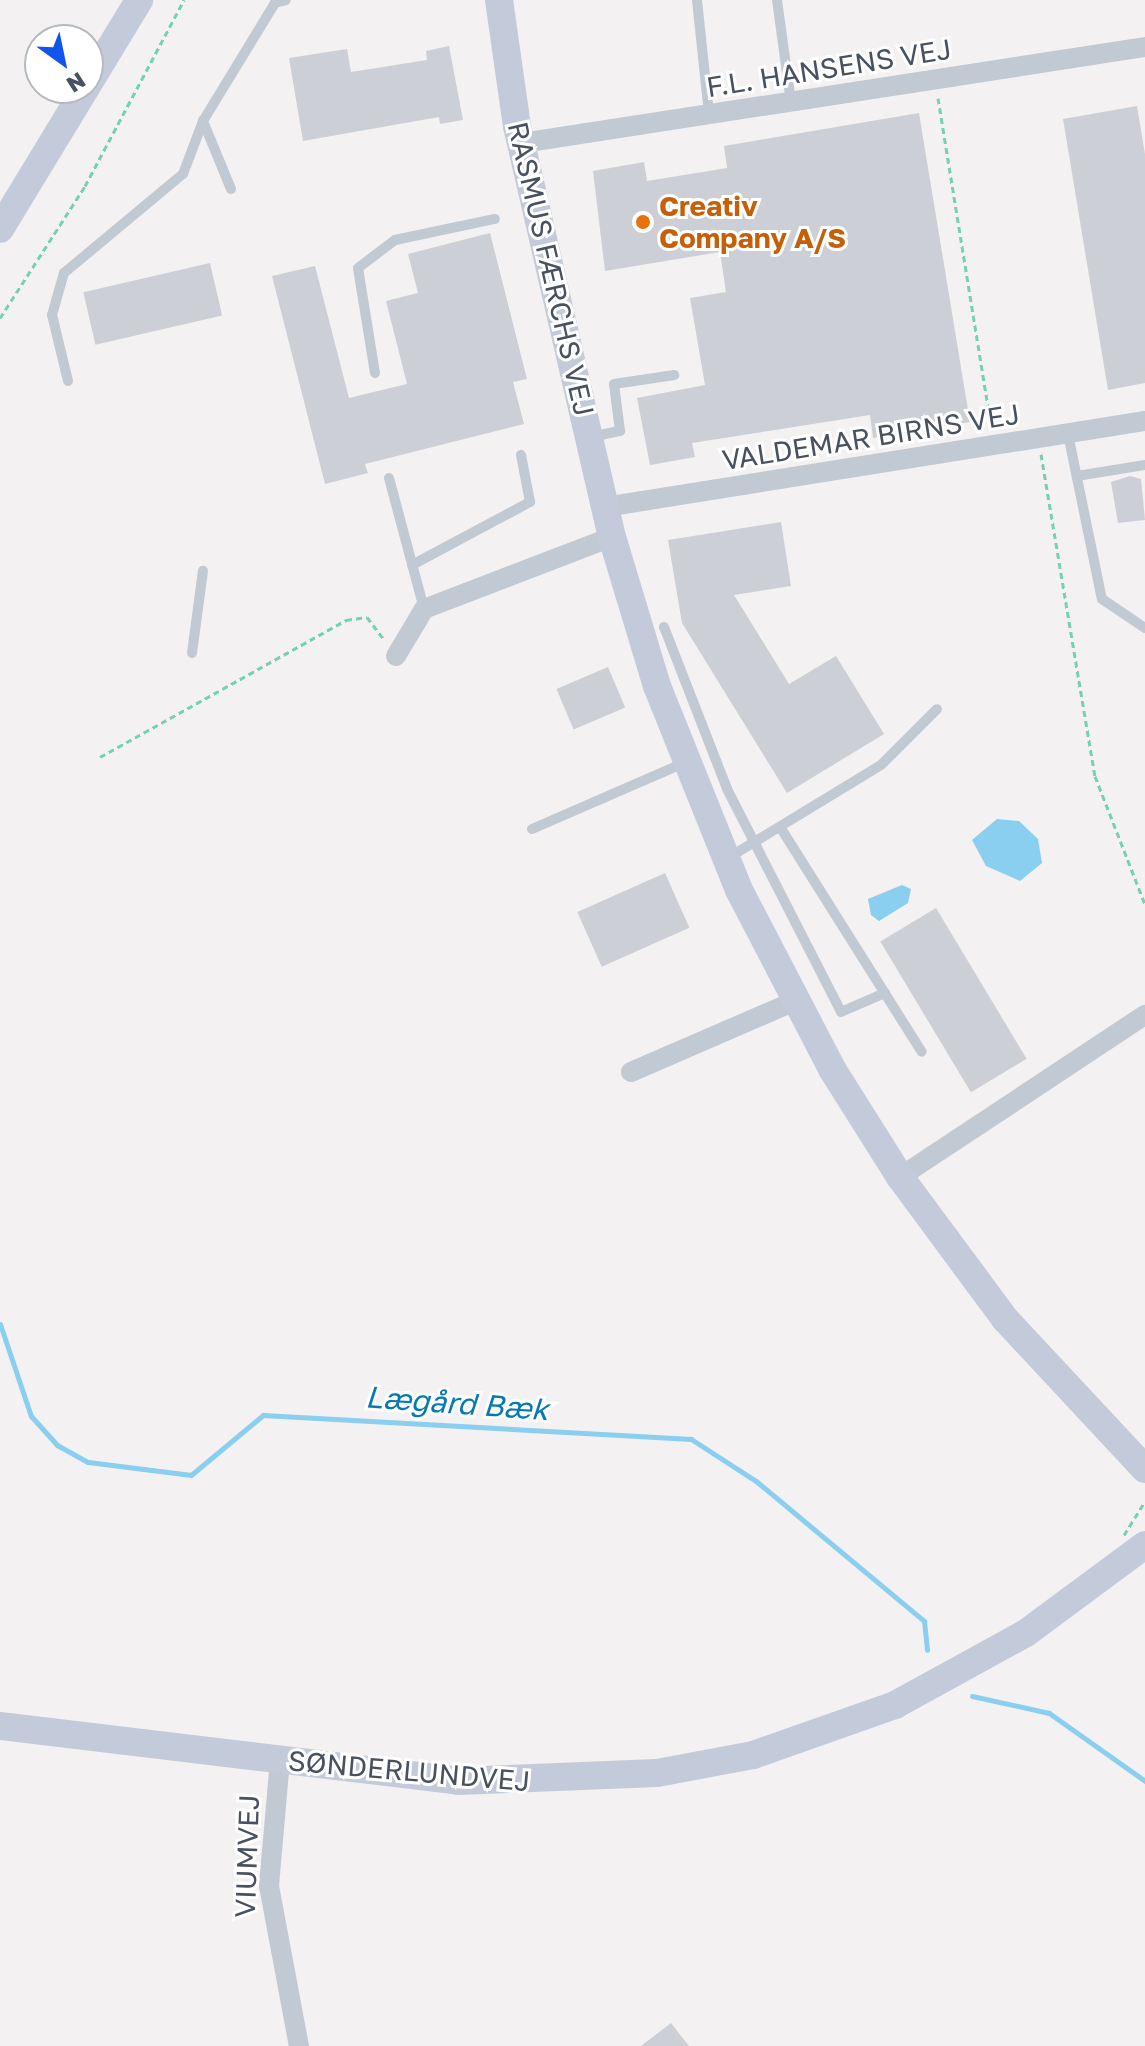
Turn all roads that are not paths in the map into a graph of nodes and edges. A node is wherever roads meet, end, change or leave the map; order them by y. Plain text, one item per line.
1 (139, 0) edge
2 (286, 0) edge
3 (499, 0) edge
4 (697, 0) edge
5 (777, 0) edge
6 (1145, 47) edge
7 (791, 102) junction
8 (709, 114) junction
9 (203, 121) junction
10 (522, 143) junction
11 (231, 189) dead end
12 (495, 219) dead end
13 (0, 229) edge
14 (375, 373) dead end
15 (674, 375) dead end
16 (68, 381) dead end
17 (1145, 421) edge
18 (1068, 434) junction
19 (589, 438) junction
20 (521, 455) dead end
21 (1145, 465) edge
22 (1077, 476) junction
23 (389, 478) dead end
24 (605, 507) junction
25 (612, 537) junction
26 (412, 565) junction
27 (203, 571) dead end
28 (424, 609) junction
29 (664, 627) dead end
30 (1145, 628) edge
31 (192, 653) dead end
32 (396, 656) road end
33 (937, 709) dead end
34 (685, 763) junction
35 (532, 829) dead end
36 (782, 830) junction
37 (760, 844) junction
38 (727, 859) junction
39 (885, 993) junction
40 (795, 1001) junction
41 (1145, 1015) edge
42 (922, 1052) dead end
43 (631, 1072) dead end
44 (900, 1177) junction
45 (1145, 1469) edge
46 (1135, 1541) edge
47 (0, 1726) edge
48 (280, 1760) junction
49 (299, 2046) edge

1 - 13 street
2 - 9 lane
3 - 10 street, RASMUS FÆRCHS VEJ
4 - 8 lane
5 - 7 lane
6 - 7 street, F.L. HANSENS VEJ
7 - 8 street, F.L. HANSENS VEJ
8 - 10 street, F.L. HANSENS VEJ
9 - 11 lane
9 - 16 lane
10 - 19 street, RASMUS FÆRCHS VEJ
12 - 14 lane
15 - 19 lane
17 - 18 street, VALDEMAR BIRNS VEJ
18 - 22 lane
18 - 24 street, VALDEMAR BIRNS VEJ
19 - 24 street, RASMUS FÆRCHS VEJ
20 - 26 lane
21 - 22 lane
22 - 30 lane
23 - 26 lane
24 - 25 street, RASMUS FÆRCHS VEJ
25 - 28 street
25 - 34 street, RASMUS FÆRCHS VEJ
26 - 28 lane
27 - 31 lane
28 - 32 street
29 - 37 lane
33 - 36 lane
34 - 35 lane
34 - 38 street, RASMUS FÆRCHS VEJ
36 - 37 lane
36 - 39 lane
37 - 38 lane
37 - 39 lane
38 - 40 street, RASMUS FÆRCHS VEJ
39 - 42 lane
40 - 43 street
40 - 44 street, RASMUS FÆRCHS VEJ
41 - 44 street
44 - 45 street, RASMUS FÆRCHS VEJ
46 - 48 street, SØNDERLUNDVEJ
47 - 48 street, SØNDERLUNDVEJ
48 - 49 street, VIUMVEJ

